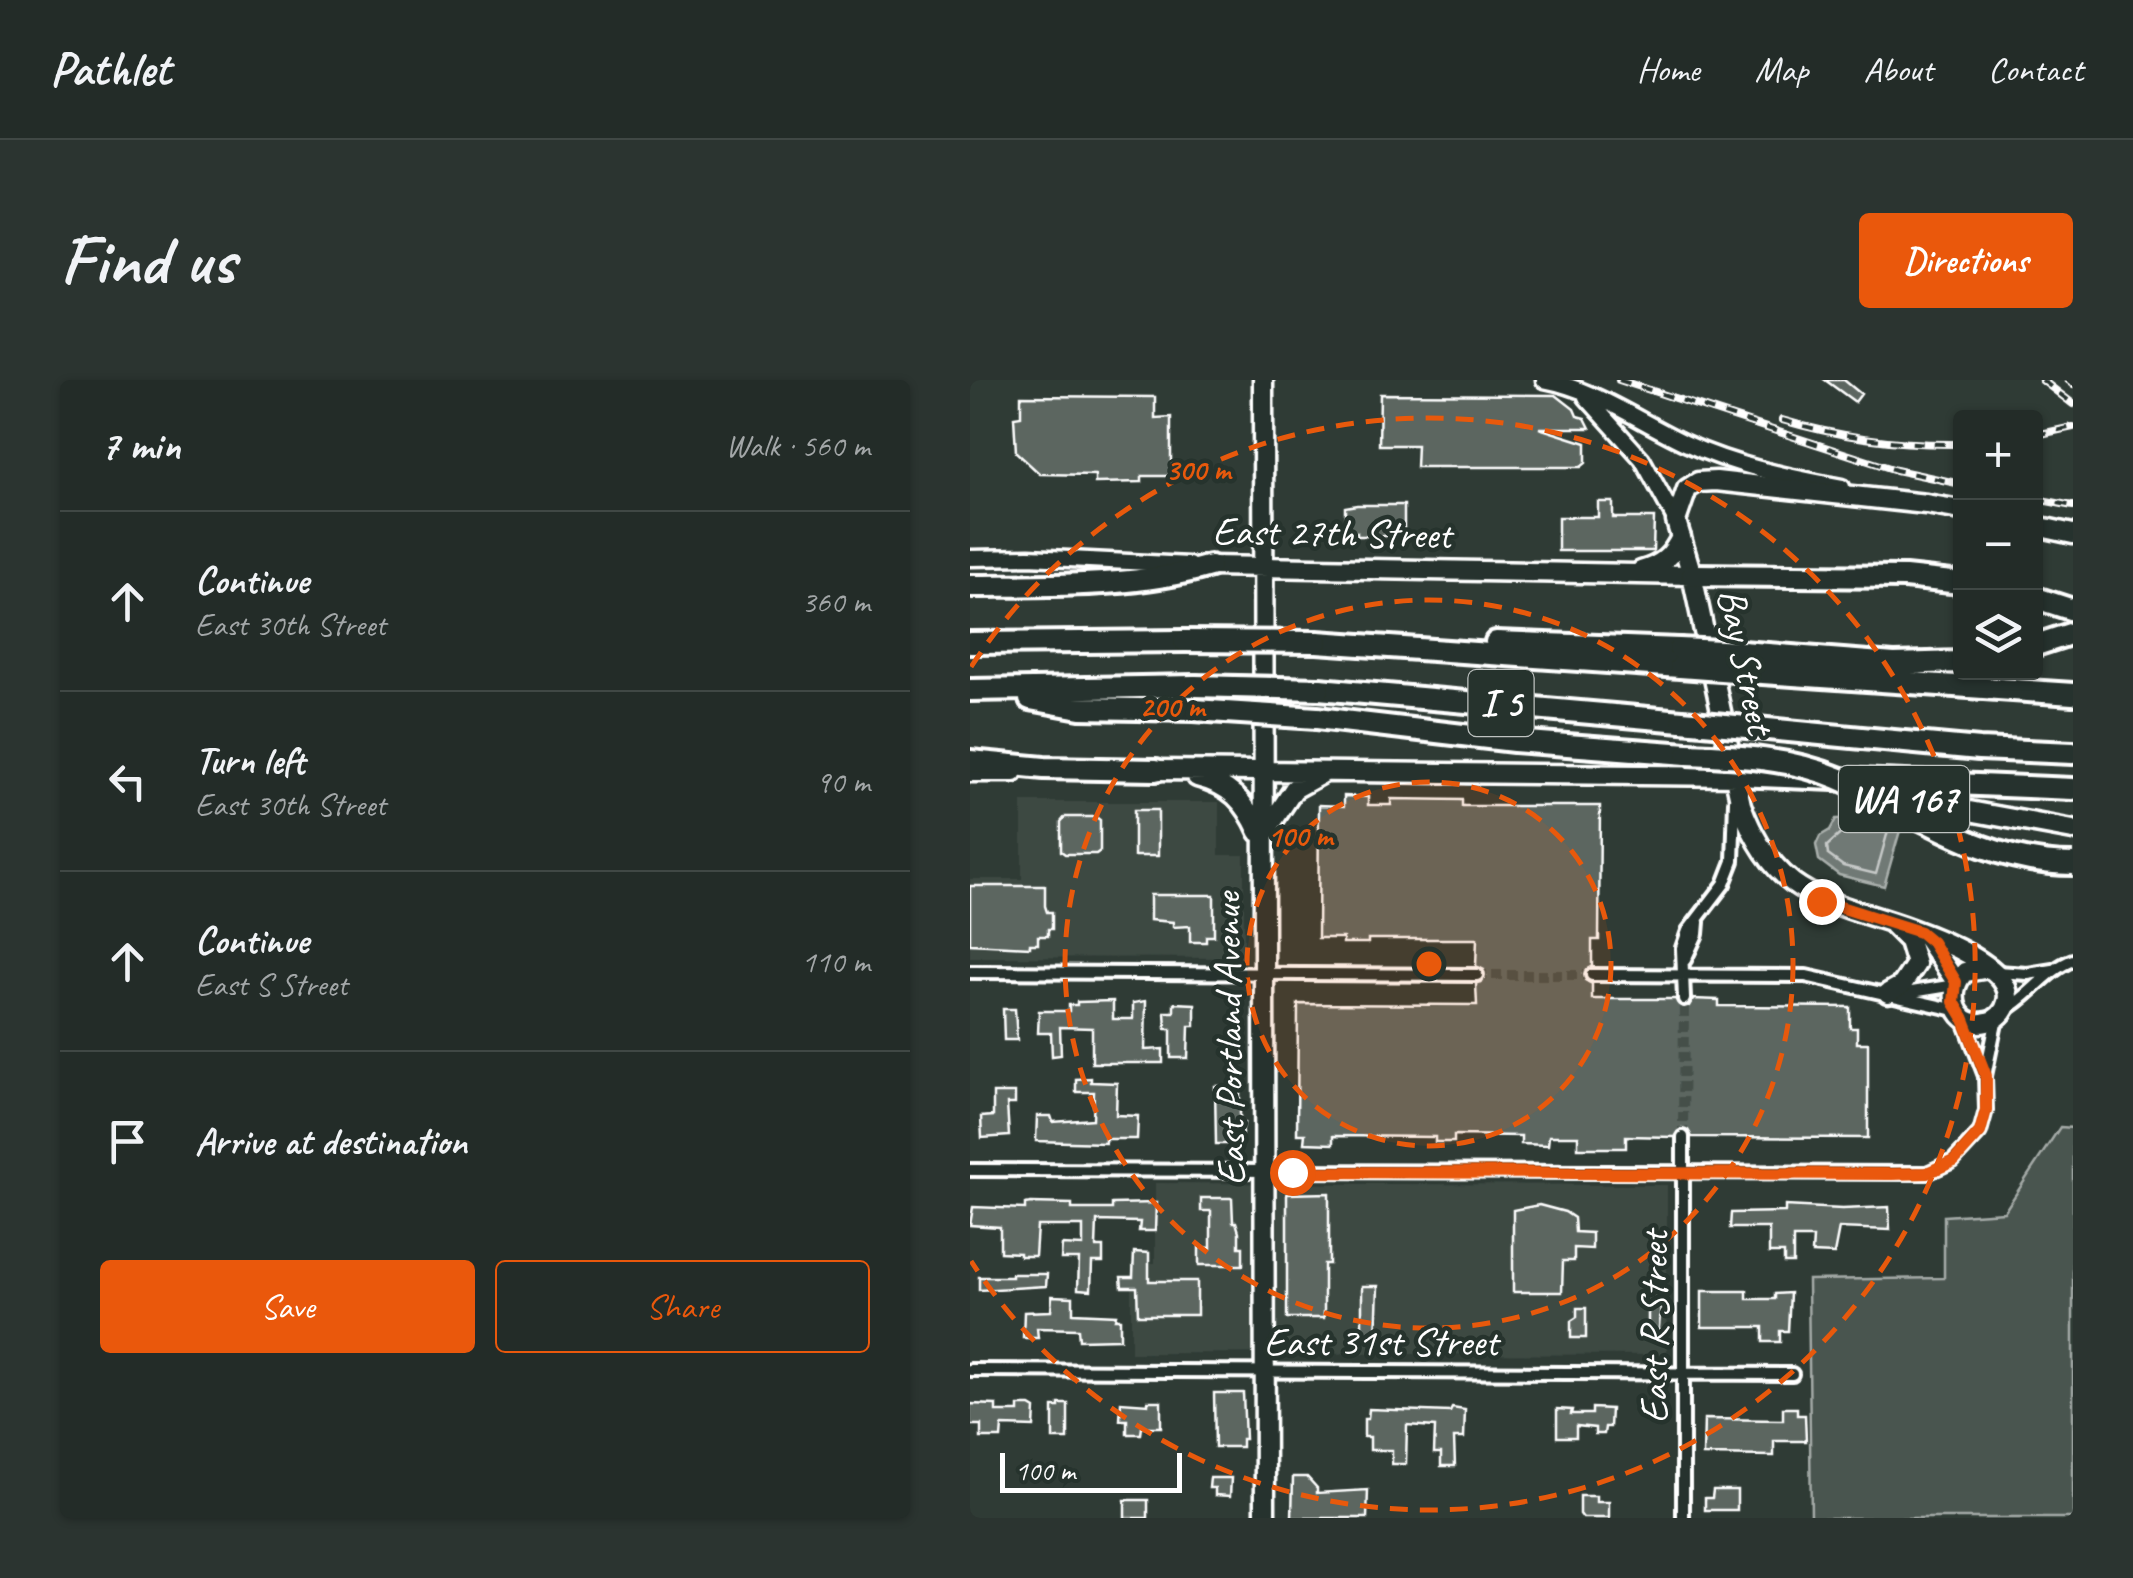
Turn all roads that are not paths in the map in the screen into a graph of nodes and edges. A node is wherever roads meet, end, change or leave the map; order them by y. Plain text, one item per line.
1 (1263, 380) edge
2 (1544, 380) edge
3 (1574, 387) junction
4 (1926, 504) junction
5 (1953, 509) edge
6 (2043, 528) edge
7 (1678, 529) junction
8 (2073, 534) edge
9 (970, 558) edge
10 (1210, 566) junction
11 (1265, 567) junction
12 (1630, 574) junction
13 (1692, 575) junction
14 (1953, 582) edge
15 (970, 586) edge
16 (2043, 600) edge
17 (2067, 608) edge
18 (2073, 634) edge
19 (2043, 642) edge
20 (970, 643) edge
21 (1745, 662) junction
22 (1953, 662) edge
23 (977, 691) edge
24 (2065, 694) edge
25 (2073, 753) edge
26 (970, 762) edge
27 (1166, 770) junction
28 (1264, 770) junction
29 (1328, 771) junction
30 (970, 774) edge
31 (1735, 775) junction
32 (2068, 789) edge
33 (2073, 830) edge
34 (1262, 838) junction
35 (2073, 864) edge
36 (1884, 920) junction
37 (1920, 932) junction
38 (2073, 960) edge
39 (1992, 970) junction
40 (2054, 970) junction
41 (970, 972) edge
42 (1264, 974) junction
43 (1684, 974) junction
44 (1476, 975) tunnel mouth
45 (1592, 975) tunnel mouth
46 (1955, 984) junction
47 (1888, 993) junction
48 (1684, 1000) tunnel mouth
49 (1960, 1014) junction
50 (2000, 1015) junction
51 (1986, 1076) junction
52 (1684, 1137) tunnel mouth
53 (970, 1170) edge
54 (1266, 1172) junction
55 (1683, 1174) junction
56 (970, 1370) edge
57 (1267, 1372) junction
58 (1684, 1373) junction
59 (1792, 1374) dead end
60 (1265, 1518) edge
61 (1683, 1518) edge

1 - 11 main road, East Portland Avenue
2 - 3 street
3 - 4 street
3 - 7 street, Bay Street
4 - 5 main road
4 - 7 main road
6 - 8 main road
7 - 12 main road
7 - 13 main road, Bay Street
9 - 10 street, East 27th Street
10 - 11 main road, East 27th Street
10 - 15 highway
11 - 12 main road, East 27th Street
11 - 28 main road, East Portland Avenue
12 - 13 main road, East 27th Street
13 - 14 highway
13 - 31 main road, Bay Street
16 - 17 highway
18 - 19 highway
20 - 21 highway, bridge
21 - 22 highway
21 - 24 highway
23 - 25 highway, I 5, bridge
23 - 35 highway, bridge
26 - 27 highway
27 - 28 main road
27 - 30 street
27 - 34 main road
28 - 29 main road
28 - 34 main road, East Portland Avenue
29 - 31 main road
29 - 34 main road
31 - 32 highway
31 - 33 main road, Bay Street / WA 167
31 - 36 main road
31 - 43 street
34 - 42 main road, East Portland Avenue
36 - 37 main road
36 - 47 main road
37 - 39 main road
37 - 46 main road
38 - 40 street
39 - 40 street
39 - 46 main road
39 - 50 main road
40 - 50 street
41 - 42 street
42 - 44 street
42 - 54 main road, East Portland Avenue
43 - 45 street
43 - 47 street
43 - 48 street
46 - 47 street
46 - 49 main road
47 - 49 street
49 - 50 main road
49 - 51 street
50 - 51 street
51 - 55 street
52 - 55 street, East R Street
53 - 54 street
54 - 55 street
54 - 57 main road, East Portland Avenue
55 - 58 street, East R Street
56 - 57 street, East 31st Street
57 - 58 street, East 31st Street
57 - 60 main road, East Portland Avenue
58 - 59 street, East 31st Street
58 - 61 street, East R Street

